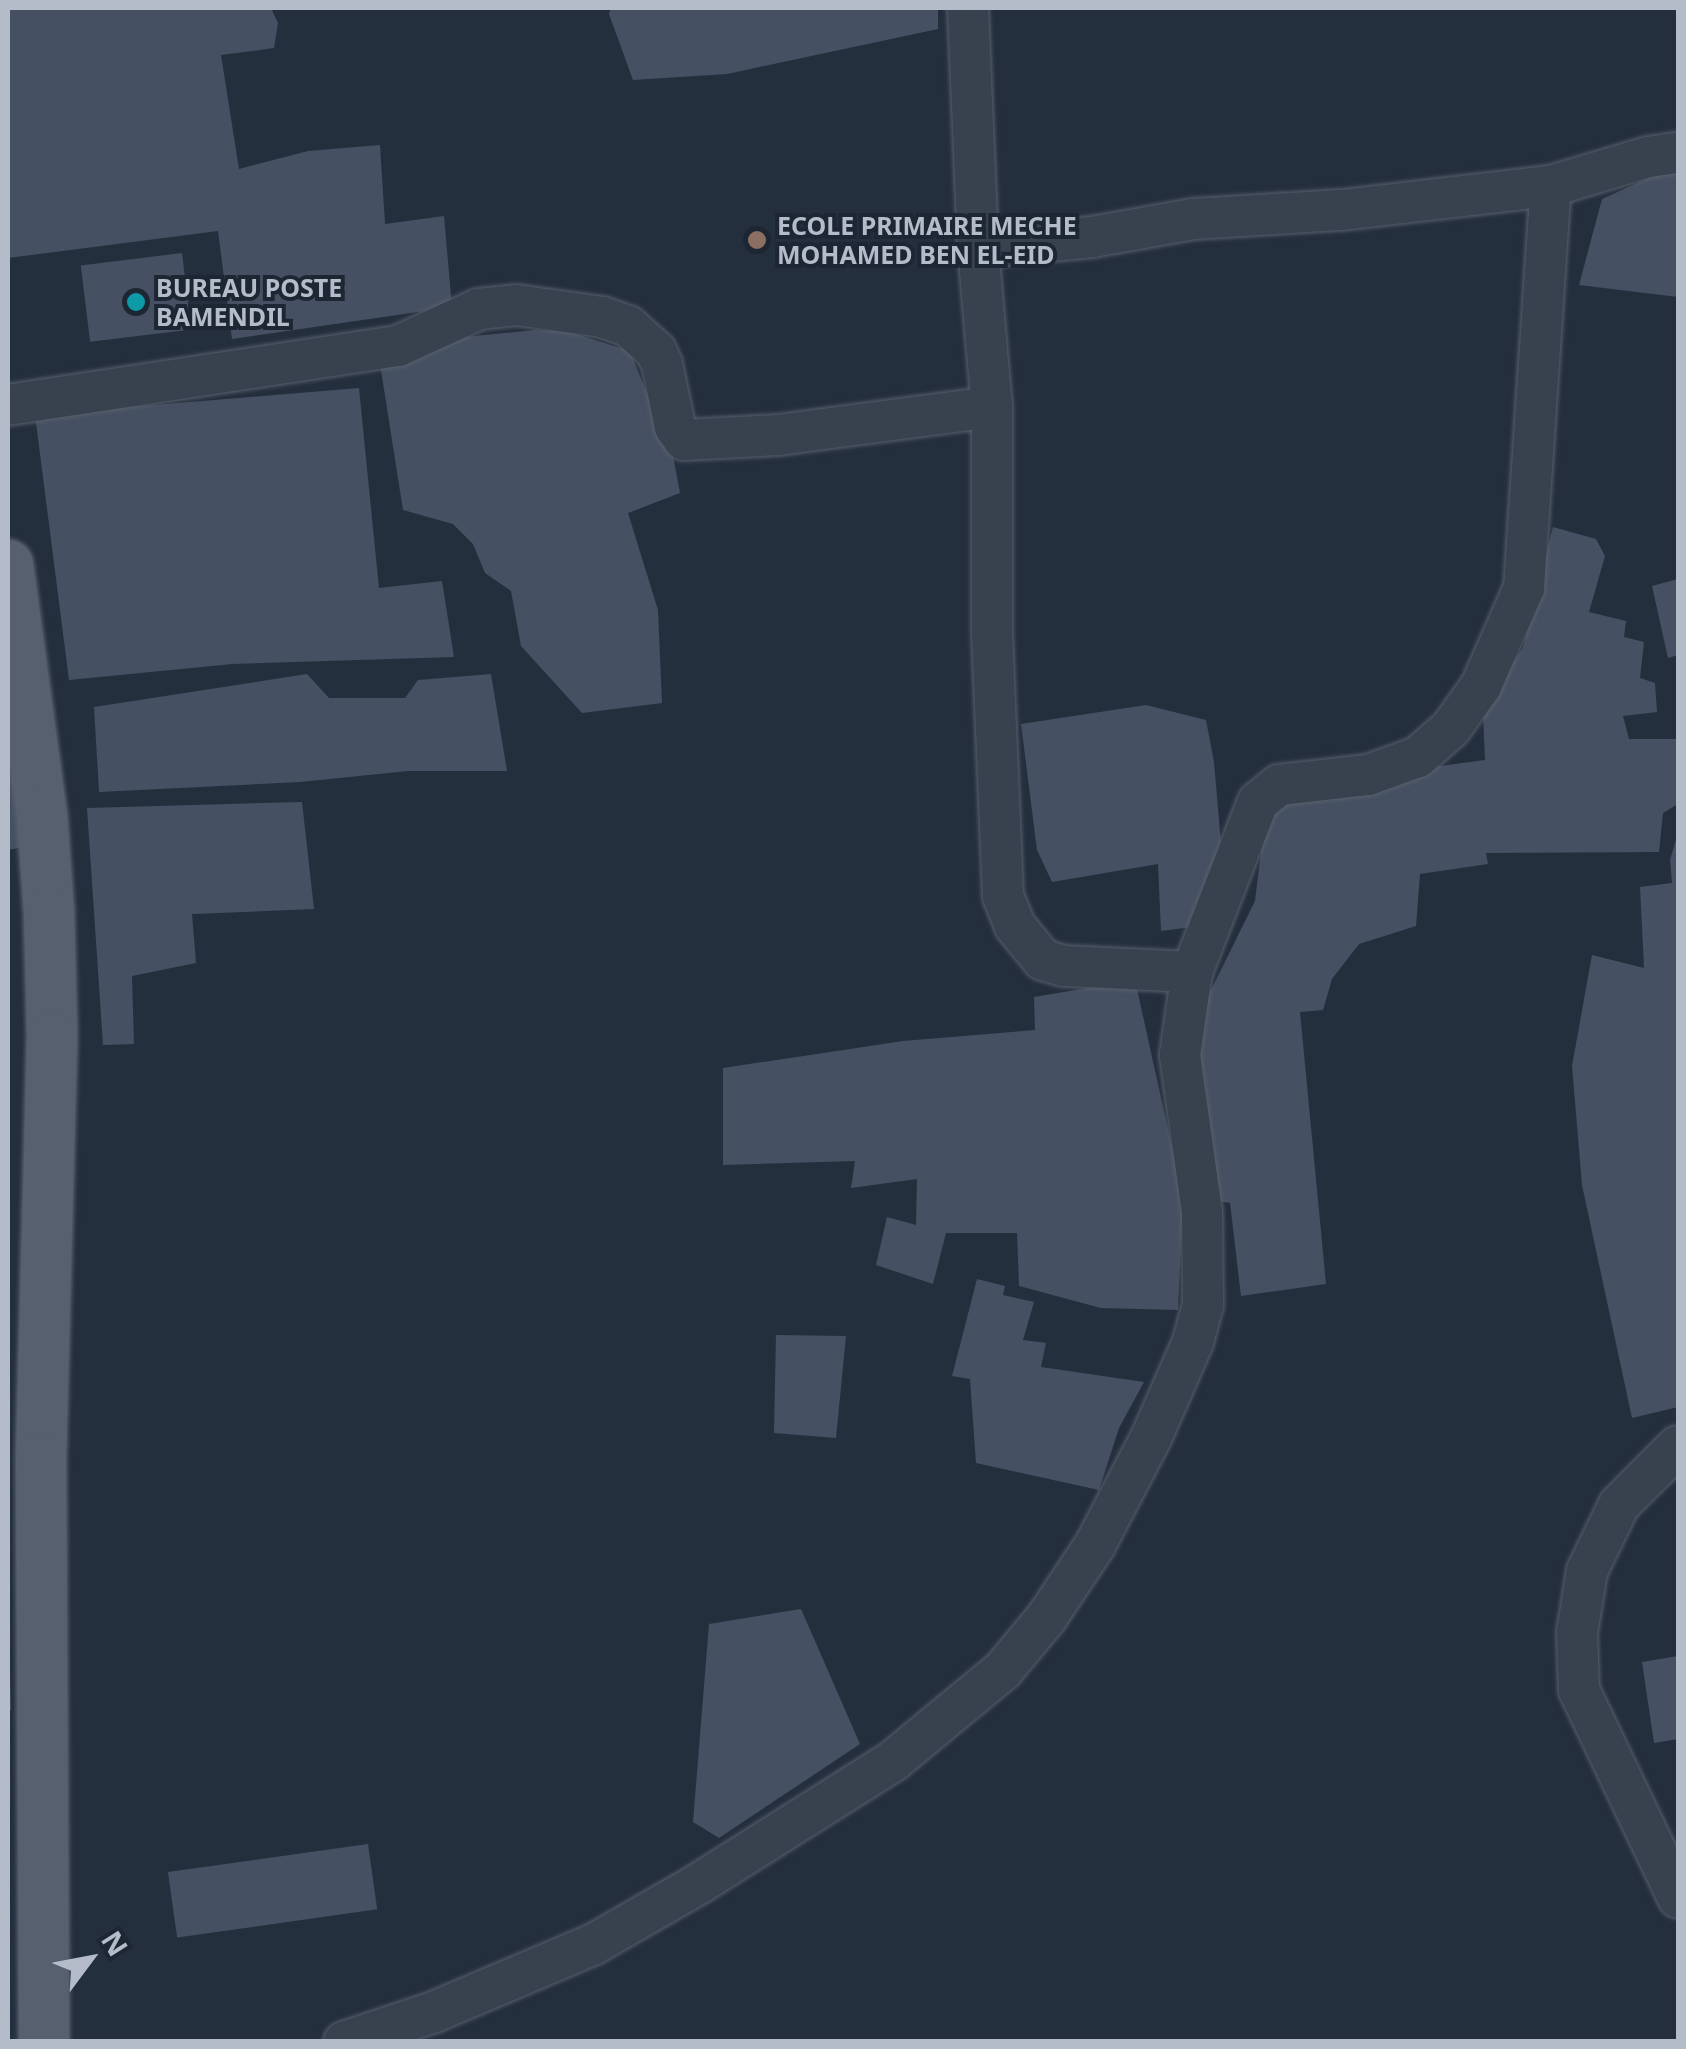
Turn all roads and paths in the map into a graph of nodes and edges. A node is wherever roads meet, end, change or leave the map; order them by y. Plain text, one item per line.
1 (968, 8) edge
2 (1678, 153) edge
3 (1552, 186) junction
4 (978, 248) junction
5 (8, 405) edge
6 (992, 407) junction
7 (8, 565) edge
8 (1192, 972) junction
9 (1678, 1446) edge
10 (1678, 1898) edge
11 (44, 2042) edge
12 (344, 2042) edge

1 - 4 street
2 - 3 street
3 - 4 street
3 - 8 street
4 - 6 street
5 - 6 street
6 - 8 street
7 - 11 main road
8 - 12 street
9 - 10 street

